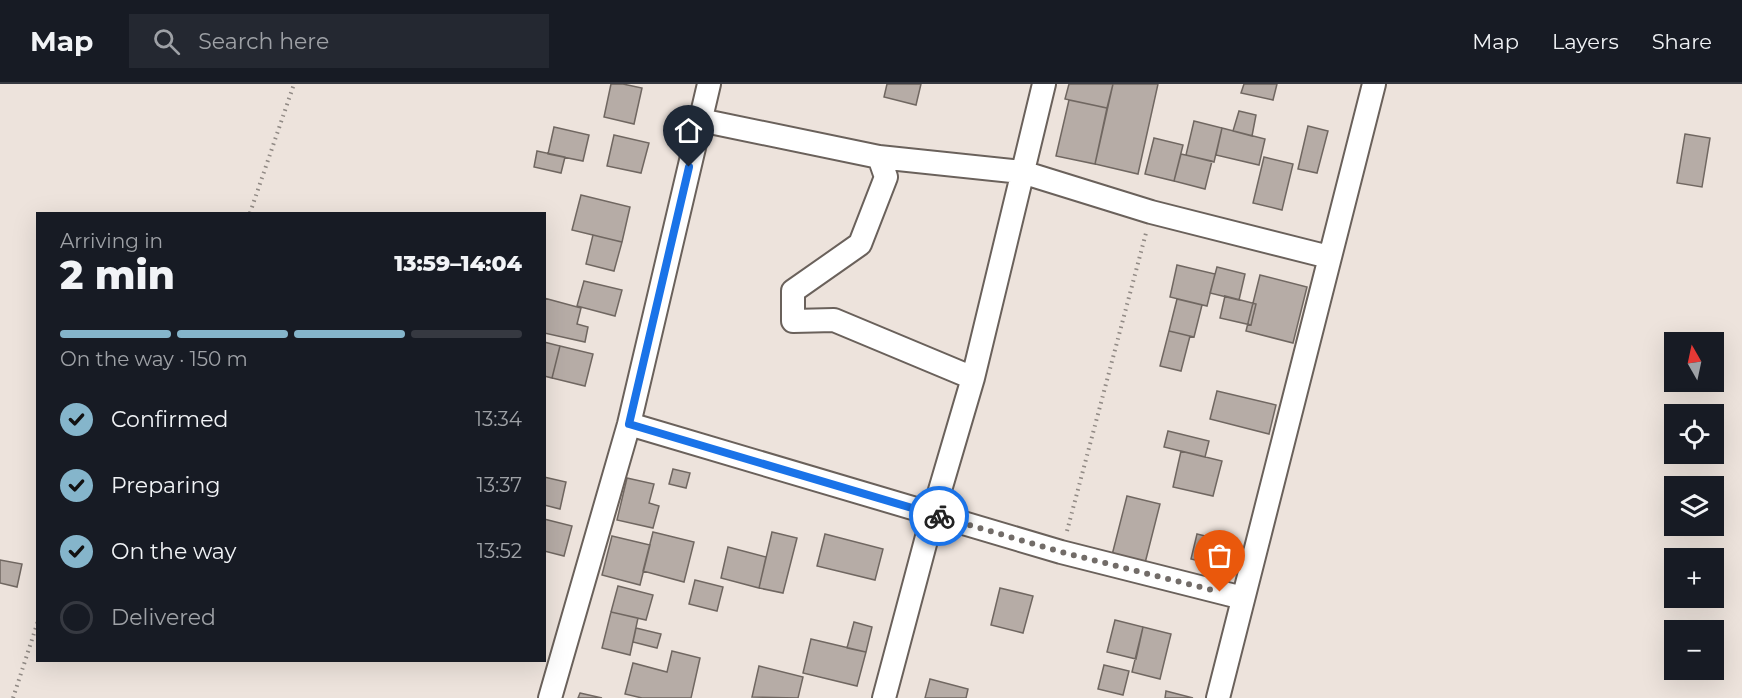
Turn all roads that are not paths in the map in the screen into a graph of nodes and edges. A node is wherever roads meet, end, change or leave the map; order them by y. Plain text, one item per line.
1 (709, 84) edge
2 (1044, 84) edge
3 (1374, 84) edge
4 (700, 120) junction
5 (879, 157) junction
6 (1022, 172) junction
7 (1329, 257) junction
8 (973, 378) junction
9 (629, 424) junction
10 (933, 514) junction
11 (1243, 598) junction
12 (550, 698) edge
13 (884, 698) edge
14 (1218, 698) edge

1 - 4 street
2 - 6 street
3 - 7 street
4 - 5 street
4 - 9 street
5 - 6 street
5 - 8 street
6 - 7 street
6 - 8 street
7 - 11 street
8 - 10 street
9 - 10 street
9 - 12 street
10 - 11 street
10 - 13 street
11 - 14 street

